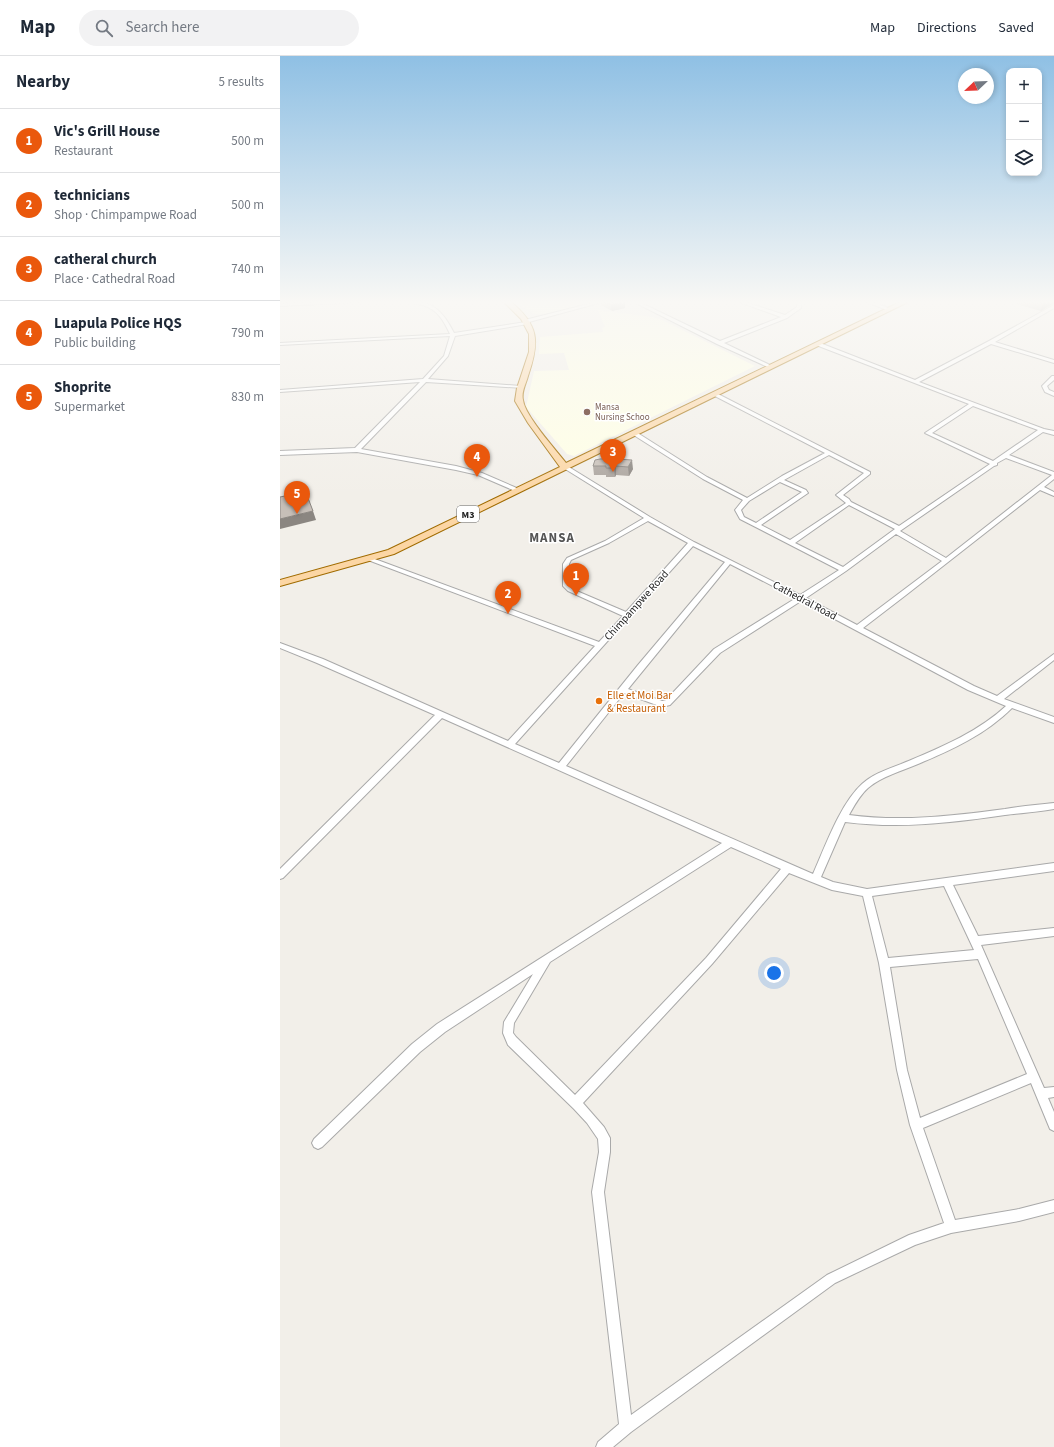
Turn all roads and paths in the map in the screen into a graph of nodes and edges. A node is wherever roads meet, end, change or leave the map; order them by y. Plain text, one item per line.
1 (437, 366) edge
2 (529, 366) edge
3 (873, 366) edge
4 (945, 366) edge
5 (770, 367) edge
6 (1054, 378) edge
7 (424, 380) junction
8 (914, 382) junction
9 (521, 387) junction
10 (280, 391) edge
11 (714, 394) junction
12 (1054, 394) edge
13 (972, 404) junction
14 (1042, 430) junction
15 (634, 433) junction
16 (1054, 433) edge
17 (357, 450) junction
18 (280, 453) edge
19 (829, 454) junction
20 (1006, 456) junction
21 (995, 464) junction
22 (564, 466) junction
23 (1054, 475) edge
24 (780, 480) junction
25 (1041, 488) junction
26 (517, 490) junction
27 (1054, 494) edge
28 (747, 500) junction
29 (849, 503) junction
30 (648, 518) junction
31 (757, 525) junction
32 (897, 530) junction
33 (792, 542) junction
34 (692, 543) junction
35 (370, 559) junction
36 (946, 560) junction
37 (729, 561) junction
38 (844, 570) junction
39 (280, 584) edge
40 (801, 598) junction
41 (627, 615) junction
42 (858, 628) junction
43 (280, 645) edge
44 (600, 645) junction
45 (1054, 656) edge
46 (623, 690) junction
47 (997, 700) junction
48 (1011, 705) junction
49 (440, 715) junction
50 (1054, 720) edge
51 (510, 745) junction
52 (560, 768) junction
53 (1054, 806) edge
54 (844, 818) junction
55 (730, 843) junction
56 (1054, 867) edge
57 (787, 868) junction
58 (280, 874) edge
59 (815, 880) junction
60 (947, 882) junction
61 (867, 893) junction
62 (1054, 932) edge
63 (975, 940) junction
64 (981, 954) junction
65 (547, 959) junction
66 (884, 963) junction
67 (1033, 1076) junction
68 (1054, 1092) edge
69 (1042, 1094) junction
70 (575, 1103) junction
71 (916, 1125) junction
72 (1054, 1125) edge
73 (318, 1143) dead end
74 (1054, 1206) edge
75 (951, 1227) junction
76 (626, 1427) junction
77 (603, 1447) edge

1 - 7 street
2 - 9 main road
3 - 8 street
4 - 8 street
5 - 11 main road, M3
6 - 12 street
7 - 9 street
7 - 10 street
7 - 17 street
8 - 13 street
9 - 22 main road
11 - 15 main road, M3
11 - 19 street
13 - 14 street
13 - 21 street
14 - 16 street
14 - 20 street
15 - 22 main road, M3
15 - 28 street
17 - 18 street
17 - 26 street
19 - 24 street
19 - 29 street
20 - 21 street
20 - 23 street
21 - 32 street
22 - 26 main road, M3
22 - 30 street, Cathedral Road
23 - 25 street
24 - 28 street
24 - 31 street
25 - 27 street
25 - 36 street
26 - 35 main road, M3
28 - 31 street
29 - 32 street
29 - 33 street
30 - 34 street, Cathedral Road
30 - 41 street
31 - 33 street
32 - 36 street
32 - 38 street
33 - 38 street
34 - 37 street, Cathedral Road
34 - 41 street, Chimpampwe Road
35 - 39 main road, M3
35 - 44 street, Chimpampwe Road
36 - 42 street
37 - 40 street, Cathedral Road
37 - 46 street
38 - 40 street
40 - 42 street, Cathedral Road
40 - 46 street
41 - 44 street, Chimpampwe Road
42 - 47 street, Cathedral Road
43 - 49 street
44 - 51 street
45 - 47 street
46 - 52 street
47 - 48 street, Cathedral Road
48 - 50 street, Cathedral Road
48 - 54 street
49 - 51 street
49 - 58 street
51 - 52 street
52 - 55 street
53 - 54 street
54 - 59 street
55 - 57 street
55 - 65 street
56 - 60 street
57 - 59 street
57 - 70 street
59 - 61 street
60 - 61 street
60 - 63 street
61 - 66 street
62 - 63 street
63 - 64 street
64 - 66 street
64 - 67 street
65 - 70 street
65 - 73 street
66 - 71 street
67 - 69 street
67 - 71 street
68 - 69 street
69 - 72 street
70 - 76 street
71 - 75 street
74 - 75 street
75 - 76 street
76 - 77 street

